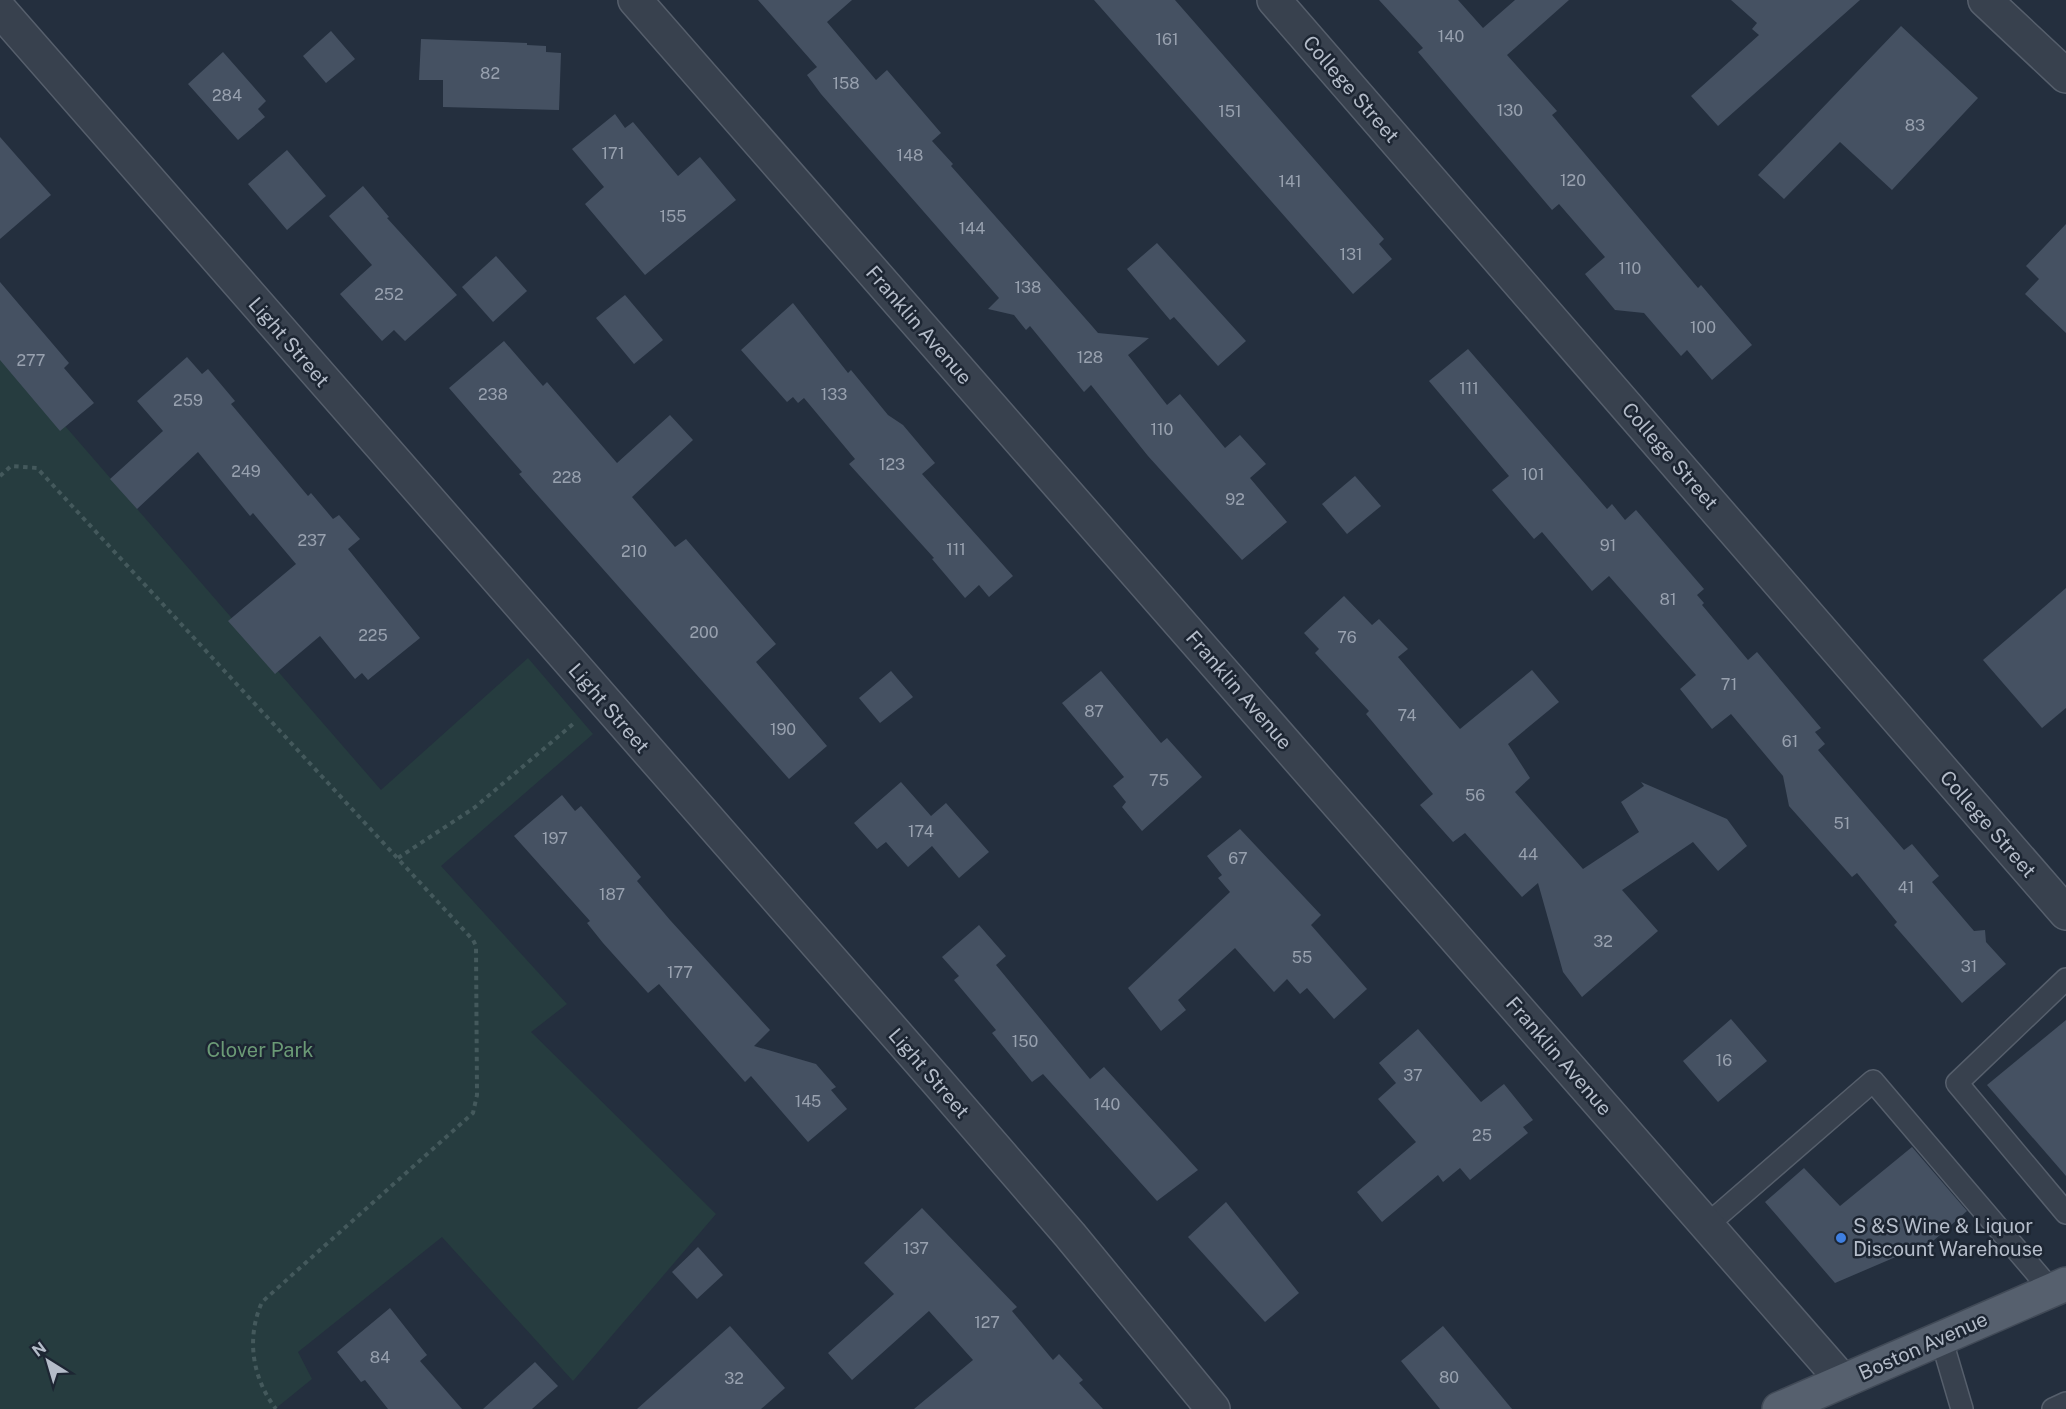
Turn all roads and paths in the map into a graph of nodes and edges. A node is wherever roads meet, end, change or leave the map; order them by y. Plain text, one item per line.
1 (635, 0) edge
2 (1274, 0) edge
3 (1985, 0) edge
4 (0, 10) edge
5 (2066, 76) edge
6 (0, 476) edge
7 (602, 700) junction
8 (398, 858) junction
9 (2066, 913) edge
10 (2066, 979) edge
11 (2066, 1213) edge
12 (1707, 1226) junction
13 (2059, 1287) edge
14 (1941, 1338) junction
15 (1843, 1381) junction
16 (2066, 1403) edge
17 (276, 1409) edge
18 (1213, 1409) edge
19 (1779, 1409) edge
20 (1962, 1409) edge
21 (2053, 1409) edge

1 - 12 street, Franklin Avenue
2 - 9 street, College Street
3 - 5 street
4 - 7 street, Light Street
6 - 8 path
7 - 8 path
7 - 18 street, Light Street
8 - 17 path
10 - 11 lane
12 - 13 lane
12 - 15 street, Franklin Avenue
13 - 14 main road, Boston Avenue
14 - 15 main road, Boston Avenue
14 - 20 lane
15 - 19 main road, Boston Avenue
16 - 21 lane

